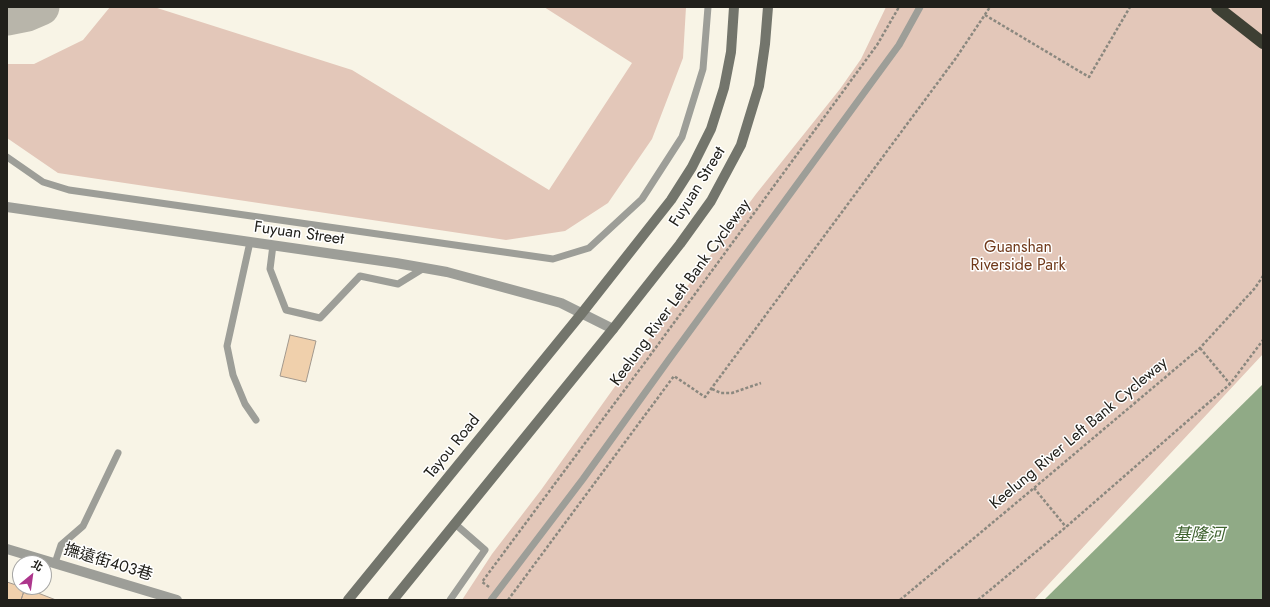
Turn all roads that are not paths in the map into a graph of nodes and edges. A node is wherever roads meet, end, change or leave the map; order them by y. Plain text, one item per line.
1 (708, 7) edge
2 (734, 7) edge
3 (768, 7) edge
4 (920, 7) edge
5 (1217, 7) edge
6 (1225, 7) edge
7 (1263, 33) edge
8 (1263, 43) edge
9 (7, 157) edge
10 (7, 206) edge
11 (250, 242) junction
12 (274, 245) junction
13 (424, 268) junction
14 (582, 312) junction
15 (614, 329) junction
16 (256, 420) dead end
17 (118, 453) dead end
18 (454, 523) junction
19 (7, 549) edge
20 (55, 563) junction
21 (178, 600) edge
22 (348, 600) edge
23 (393, 600) edge
24 (450, 600) edge
25 (491, 600) edge

1 - 9 lane
2 - 14 main road, Fuyuan Street
3 - 15 main road, Fuyuan Street
4 - 25 lane
5 - 8 highway
6 - 7 highway
10 - 11 street, Fuyuan Street
11 - 12 street, Fuyuan Street
11 - 16 lane
12 - 13 street, Fuyuan Street
12 - 13 lane
13 - 14 street, Fuyuan Street
14 - 15 street, Fuyuan Street
14 - 22 main road, Tayou Road
15 - 18 main road
17 - 20 lane
18 - 23 main road
18 - 24 lane
19 - 20 street, 撫遠街403巷
20 - 21 street, 撫遠街403巷

